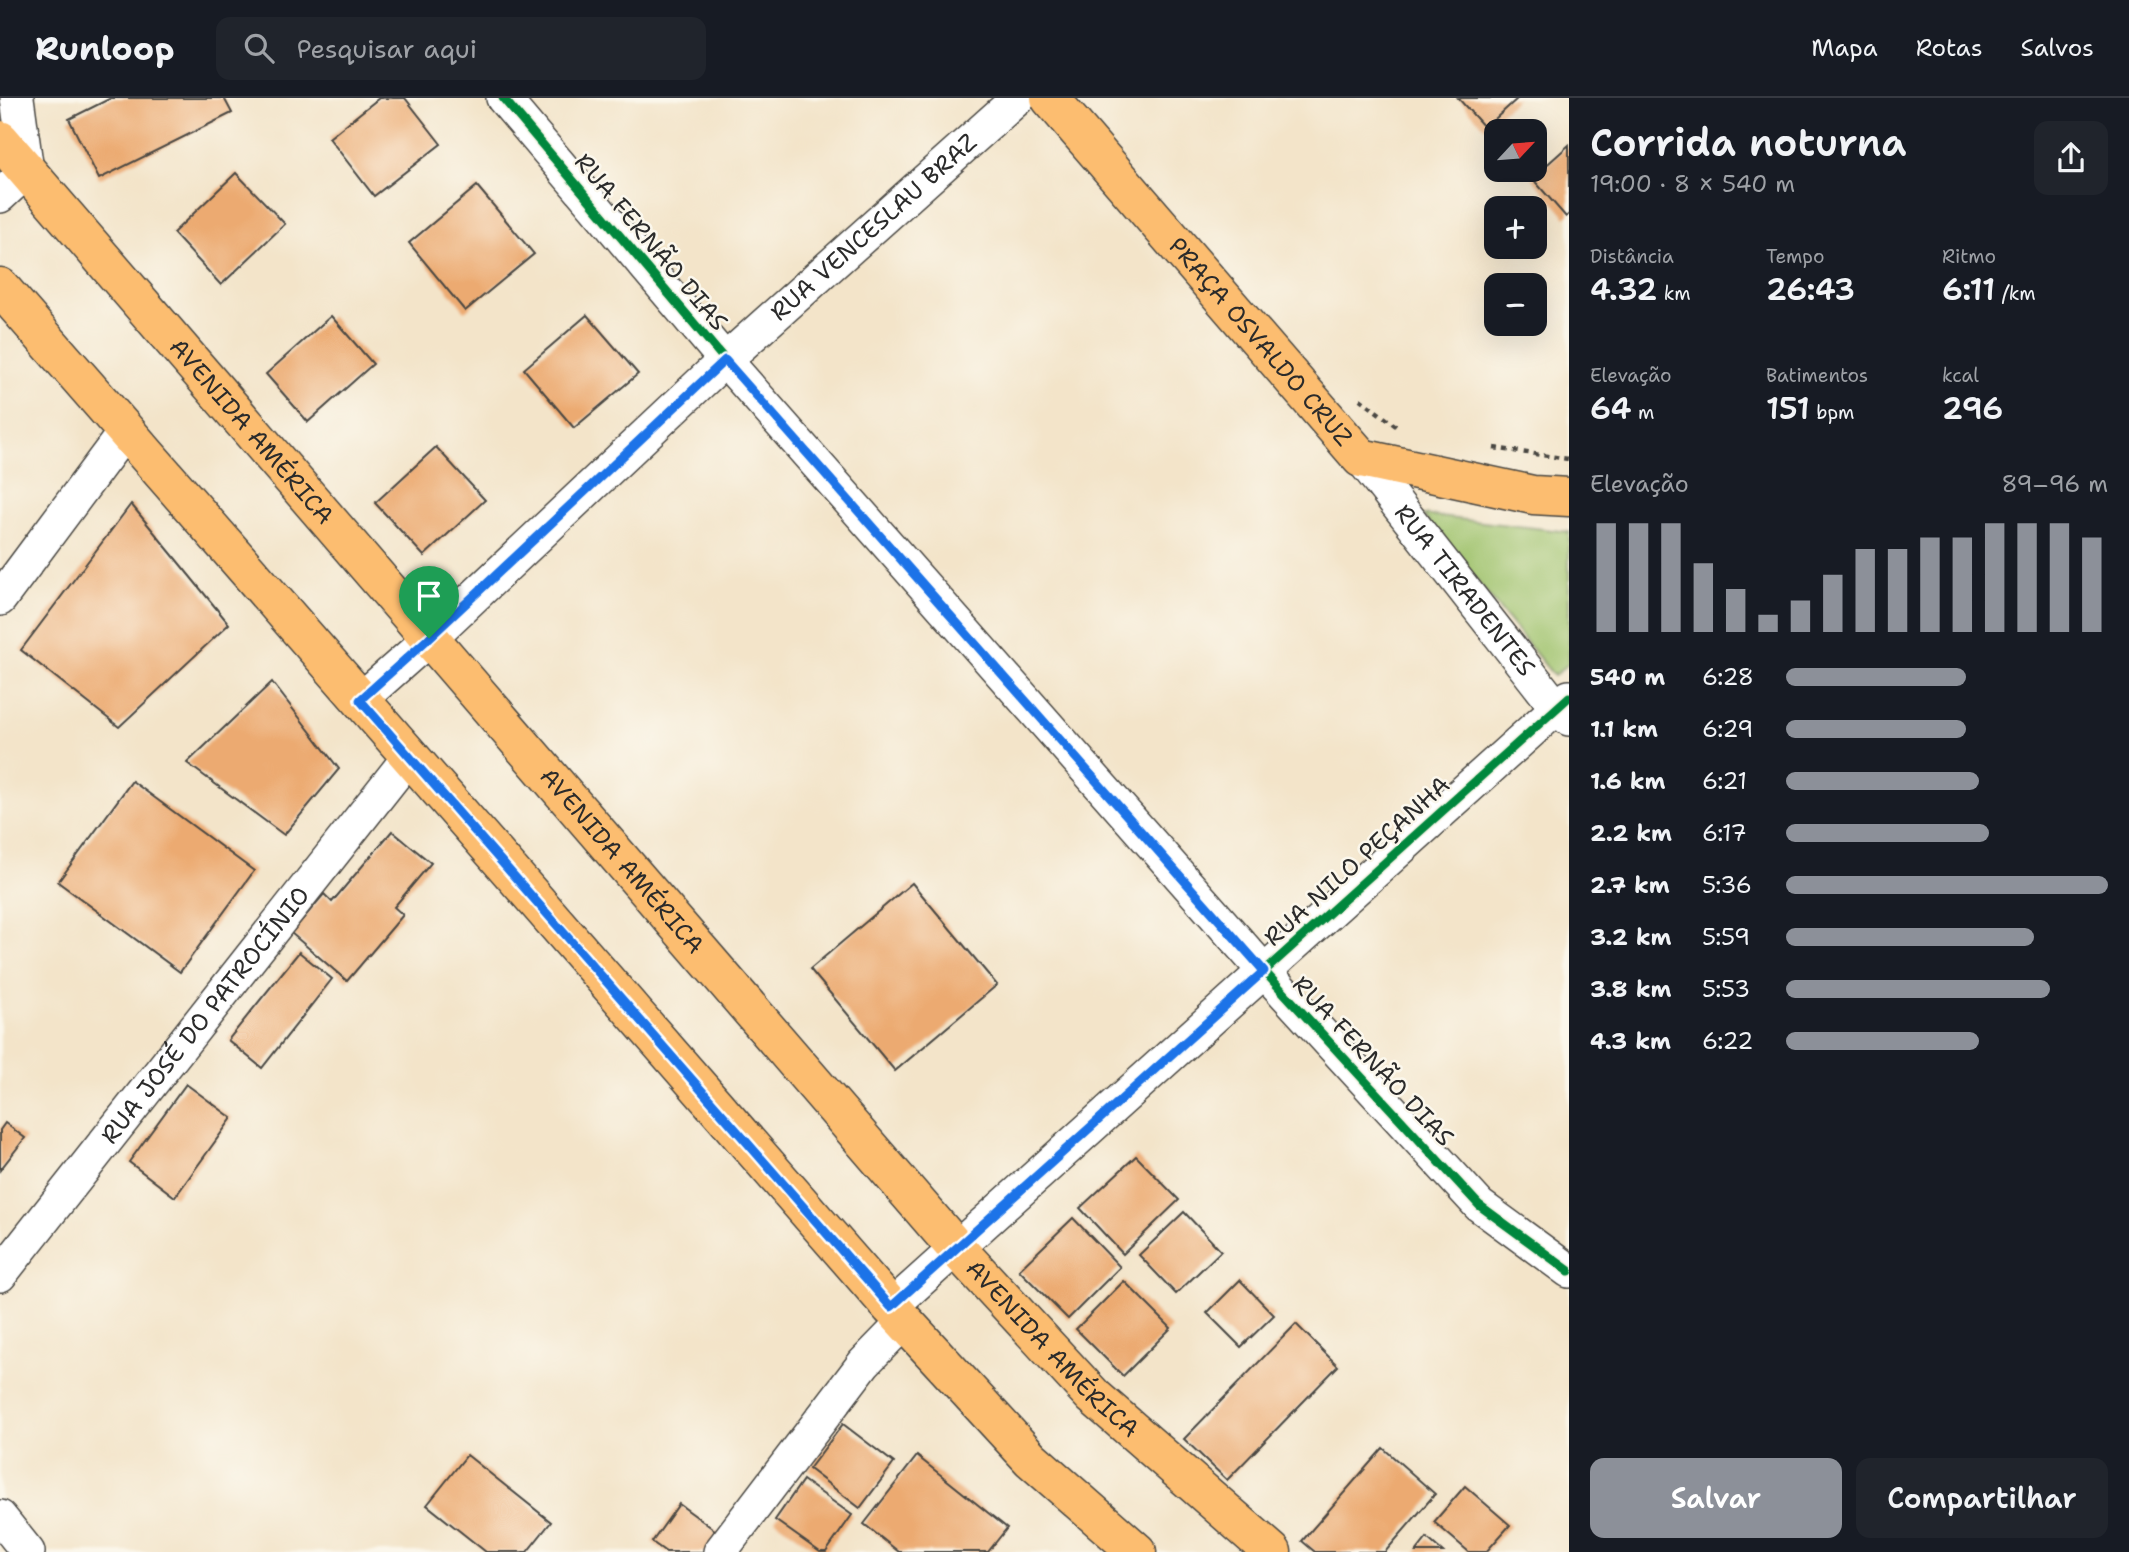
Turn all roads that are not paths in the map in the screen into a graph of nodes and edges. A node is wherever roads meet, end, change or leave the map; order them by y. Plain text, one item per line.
1 (17, 98) edge
2 (503, 98) edge
3 (1018, 98) edge
4 (1050, 98) edge
5 (0, 140) edge
6 (14, 184) edge
7 (0, 287) edge
8 (725, 360) junction
9 (126, 430) junction
10 (1361, 458) junction
11 (1569, 497) edge
12 (0, 599) edge
13 (429, 638) junction
14 (360, 700) junction
15 (1565, 708) edge
16 (409, 757) junction
17 (1264, 971) junction
18 (956, 1248) junction
19 (1569, 1271) edge
20 (0, 1275) edge
21 (898, 1314) junction
22 (0, 1517) edge
23 (28, 1552) edge
24 (720, 1552) edge
25 (1137, 1552) edge
26 (1272, 1552) edge

1 - 6 street
2 - 8 street, RUA FERNÃO DIAS
3 - 8 street, RUA VENCESLAU BRAZ
4 - 10 main road, PRAÇA OSVALDO CRUZ
5 - 6 main road, AVENIDA AMÉRICA
6 - 13 main road, AVENIDA AMÉRICA
7 - 9 main road
8 - 13 street, RUA VENCESLAU BRAZ
8 - 17 street, RUA FERNÃO DIAS
9 - 12 street
9 - 14 main road
10 - 11 main road, PRAÇA OSVALDO CRUZ
10 - 15 street, RUA TIRADENTES
13 - 14 street, RUA VENCESLAU BRAZ
13 - 18 main road, AVENIDA AMÉRICA
14 - 16 main road
15 - 17 street, RUA NILO PEÇANHA
16 - 20 street, RUA JOSÉ DO PATROCÍNIO
16 - 21 main road
17 - 18 street, RUA NILO PEÇANHA
17 - 19 street, RUA FERNÃO DIAS
18 - 21 street, RUA NILO PEÇANHA
18 - 26 main road, AVENIDA AMÉRICA
21 - 24 street, RUA NILO PEÇANHA
21 - 25 main road
22 - 23 street

